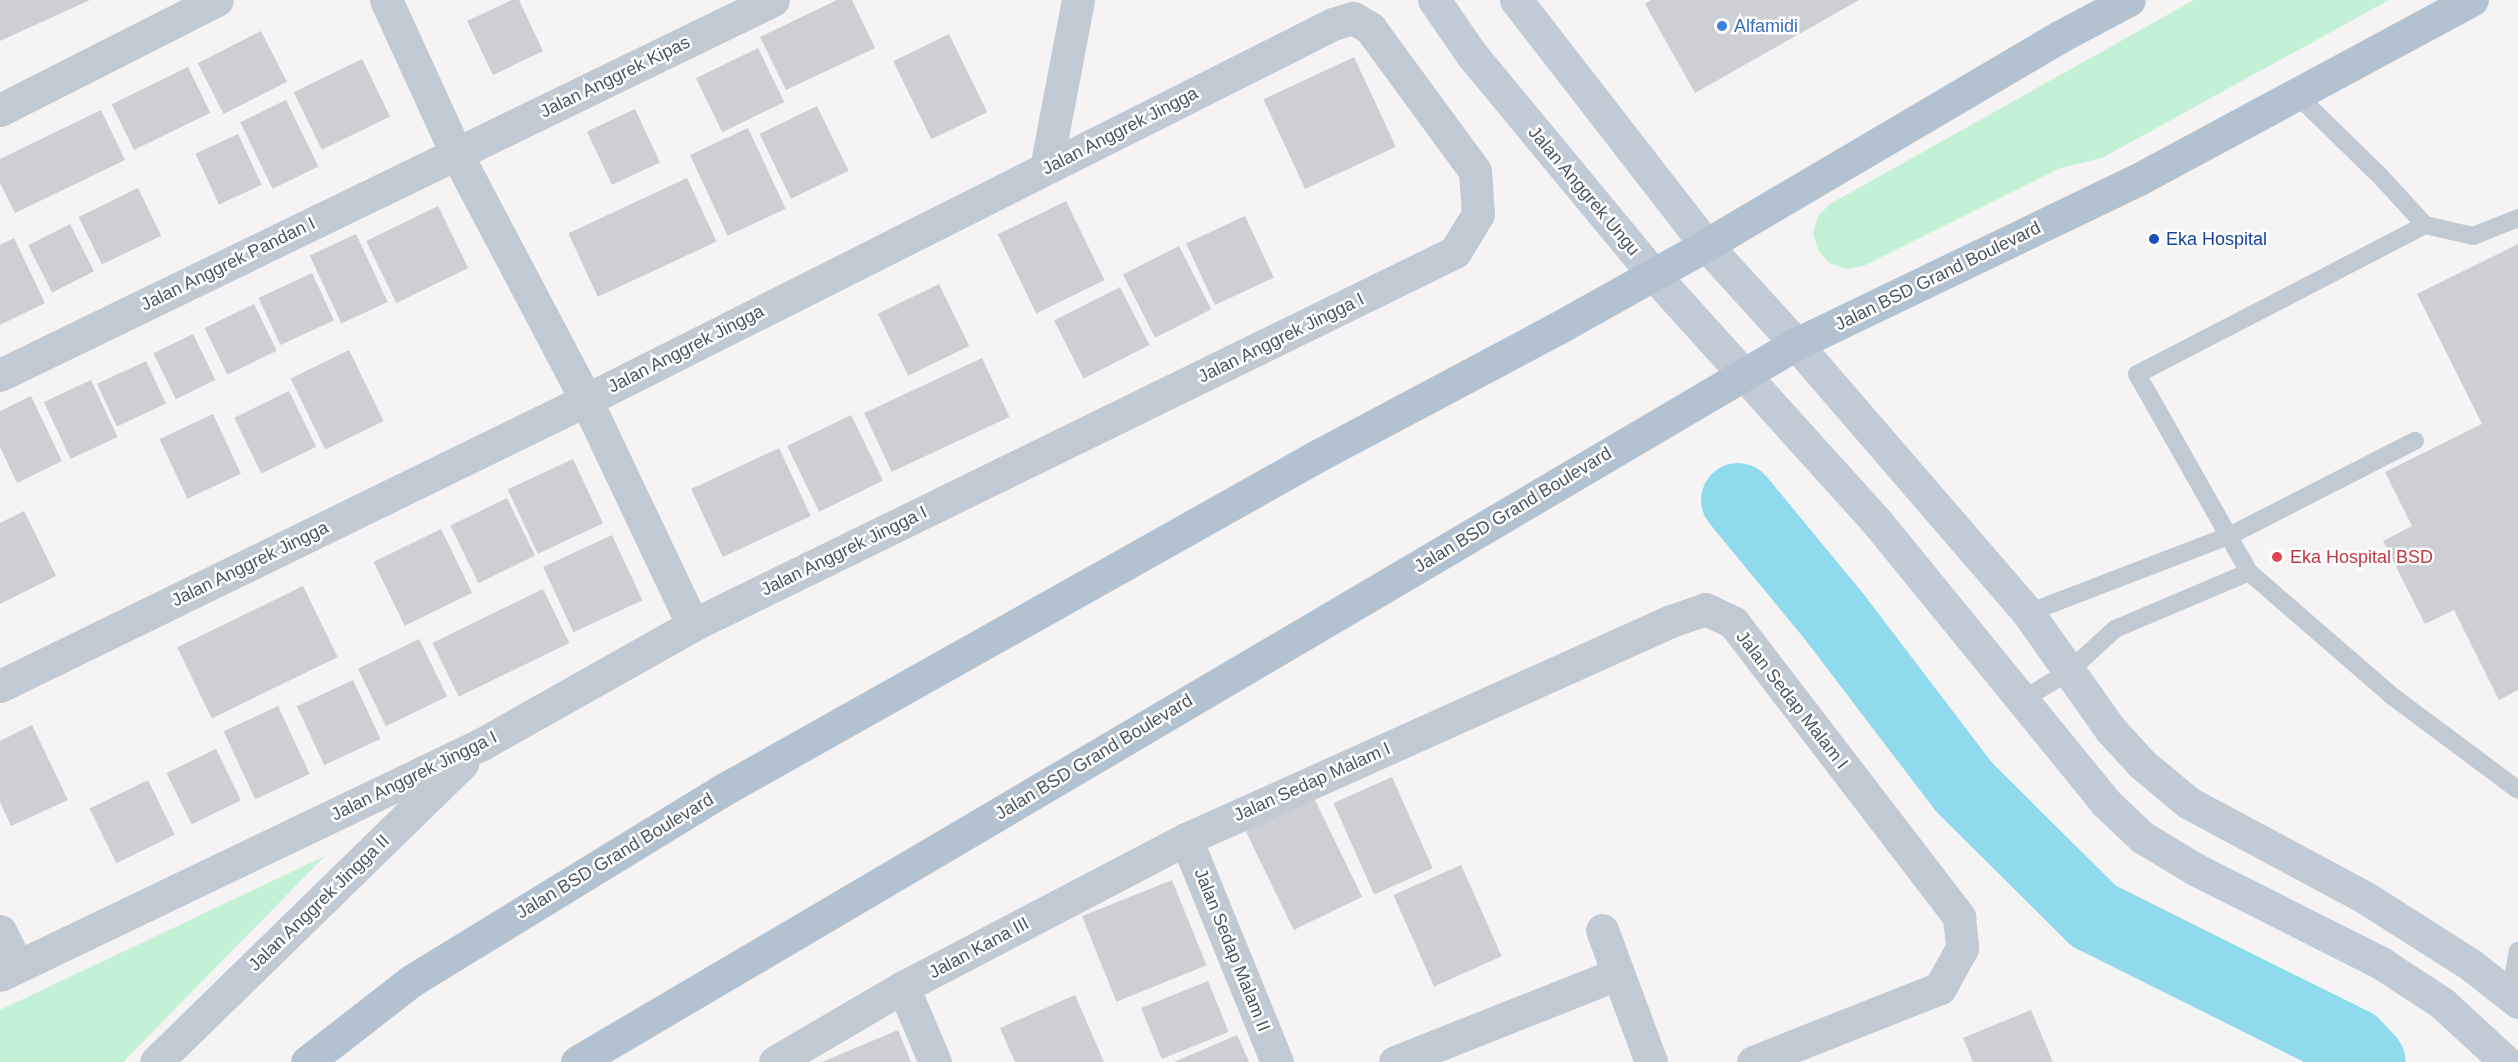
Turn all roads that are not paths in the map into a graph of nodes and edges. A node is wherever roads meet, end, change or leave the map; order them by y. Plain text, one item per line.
1 (217, 0) edge
2 (386, 0) edge
3 (773, 0) edge
4 (1078, 0) edge
5 (1434, 0) edge
6 (1516, 0) edge
7 (2129, 0) edge
8 (2472, 0) edge
9 (1370, 28) joint
10 (2296, 94) junction
11 (0, 110) edge
12 (456, 153) junction
13 (1046, 168) junction
14 (2518, 218) edge
15 (2425, 225) junction
16 (1706, 244) junction
17 (1653, 274) junction
18 (1796, 344) junction
19 (1745, 374) junction
20 (0, 375) edge
21 (586, 400) junction
22 (2415, 441) dead end
23 (2229, 536) junction
24 (2249, 572) junction
25 (2028, 613) junction
26 (693, 626) junction
27 (2068, 672) junction
28 (0, 686) edge
29 (2022, 700) junction
30 (482, 744) junction
31 (2518, 790) edge
32 (1186, 839) junction
33 (1602, 930) dead end
34 (0, 931) edge
35 (2518, 951) edge
36 (9, 971) edge
37 (1617, 974) junction
38 (903, 987) junction
39 (2514, 998) edge
40 (156, 1062) edge
41 (308, 1062) edge
42 (577, 1062) edge
43 (775, 1062) edge
44 (935, 1062) edge
45 (1277, 1062) edge
46 (1395, 1062) edge
47 (1651, 1062) edge
48 (1753, 1062) edge
49 (2506, 1062) edge

1 - 11 street
2 - 12 street
3 - 12 street, Jalan Anggrek Kipas
4 - 13 street
5 - 17 street, Jalan Anggrek Ungu
6 - 16 street
7 - 16 main road, Jalan BSD Grand Boulevard
8 - 10 main road, Jalan BSD Grand Boulevard
9 - 13 street, Jalan Anggrek Jingga
9 - 26 street, Jalan Anggrek Jingga I
10 - 15 lane
10 - 18 main road, Jalan BSD Grand Boulevard
12 - 20 street, Jalan Anggrek Pandan I
12 - 21 street
13 - 21 street, Jalan Anggrek Jingga
14 - 15 lane
15 - 23 lane
16 - 17 main road, Jalan BSD Grand Boulevard
16 - 18 street
17 - 19 street, Jalan Anggrek Ungu
17 - 41 main road, Jalan BSD Grand Boulevard
18 - 19 main road, Jalan BSD Grand Boulevard
18 - 25 street
19 - 29 street, Jalan Anggrek Ungu
19 - 42 main road, Jalan BSD Grand Boulevard
21 - 26 street
21 - 28 street, Jalan Anggrek Jingga
22 - 23 lane
23 - 24 lane
23 - 25 lane
24 - 27 lane
24 - 31 lane
25 - 27 street
26 - 30 street, Jalan Anggrek Jingga I
27 - 29 lane
27 - 39 street
29 - 49 street, Jalan Anggrek Ungu
30 - 36 street, Jalan Anggrek Jingga I
30 - 40 street, Jalan Anggrek Jingga II
32 - 38 street, Jalan Kana III
32 - 45 street, Jalan Sedap Malam II
32 - 48 street, Jalan Sedap Malam I
33 - 37 street
34 - 36 street
35 - 39 lane
37 - 46 street
37 - 47 street
38 - 43 street, Jalan Kana III
38 - 44 street

